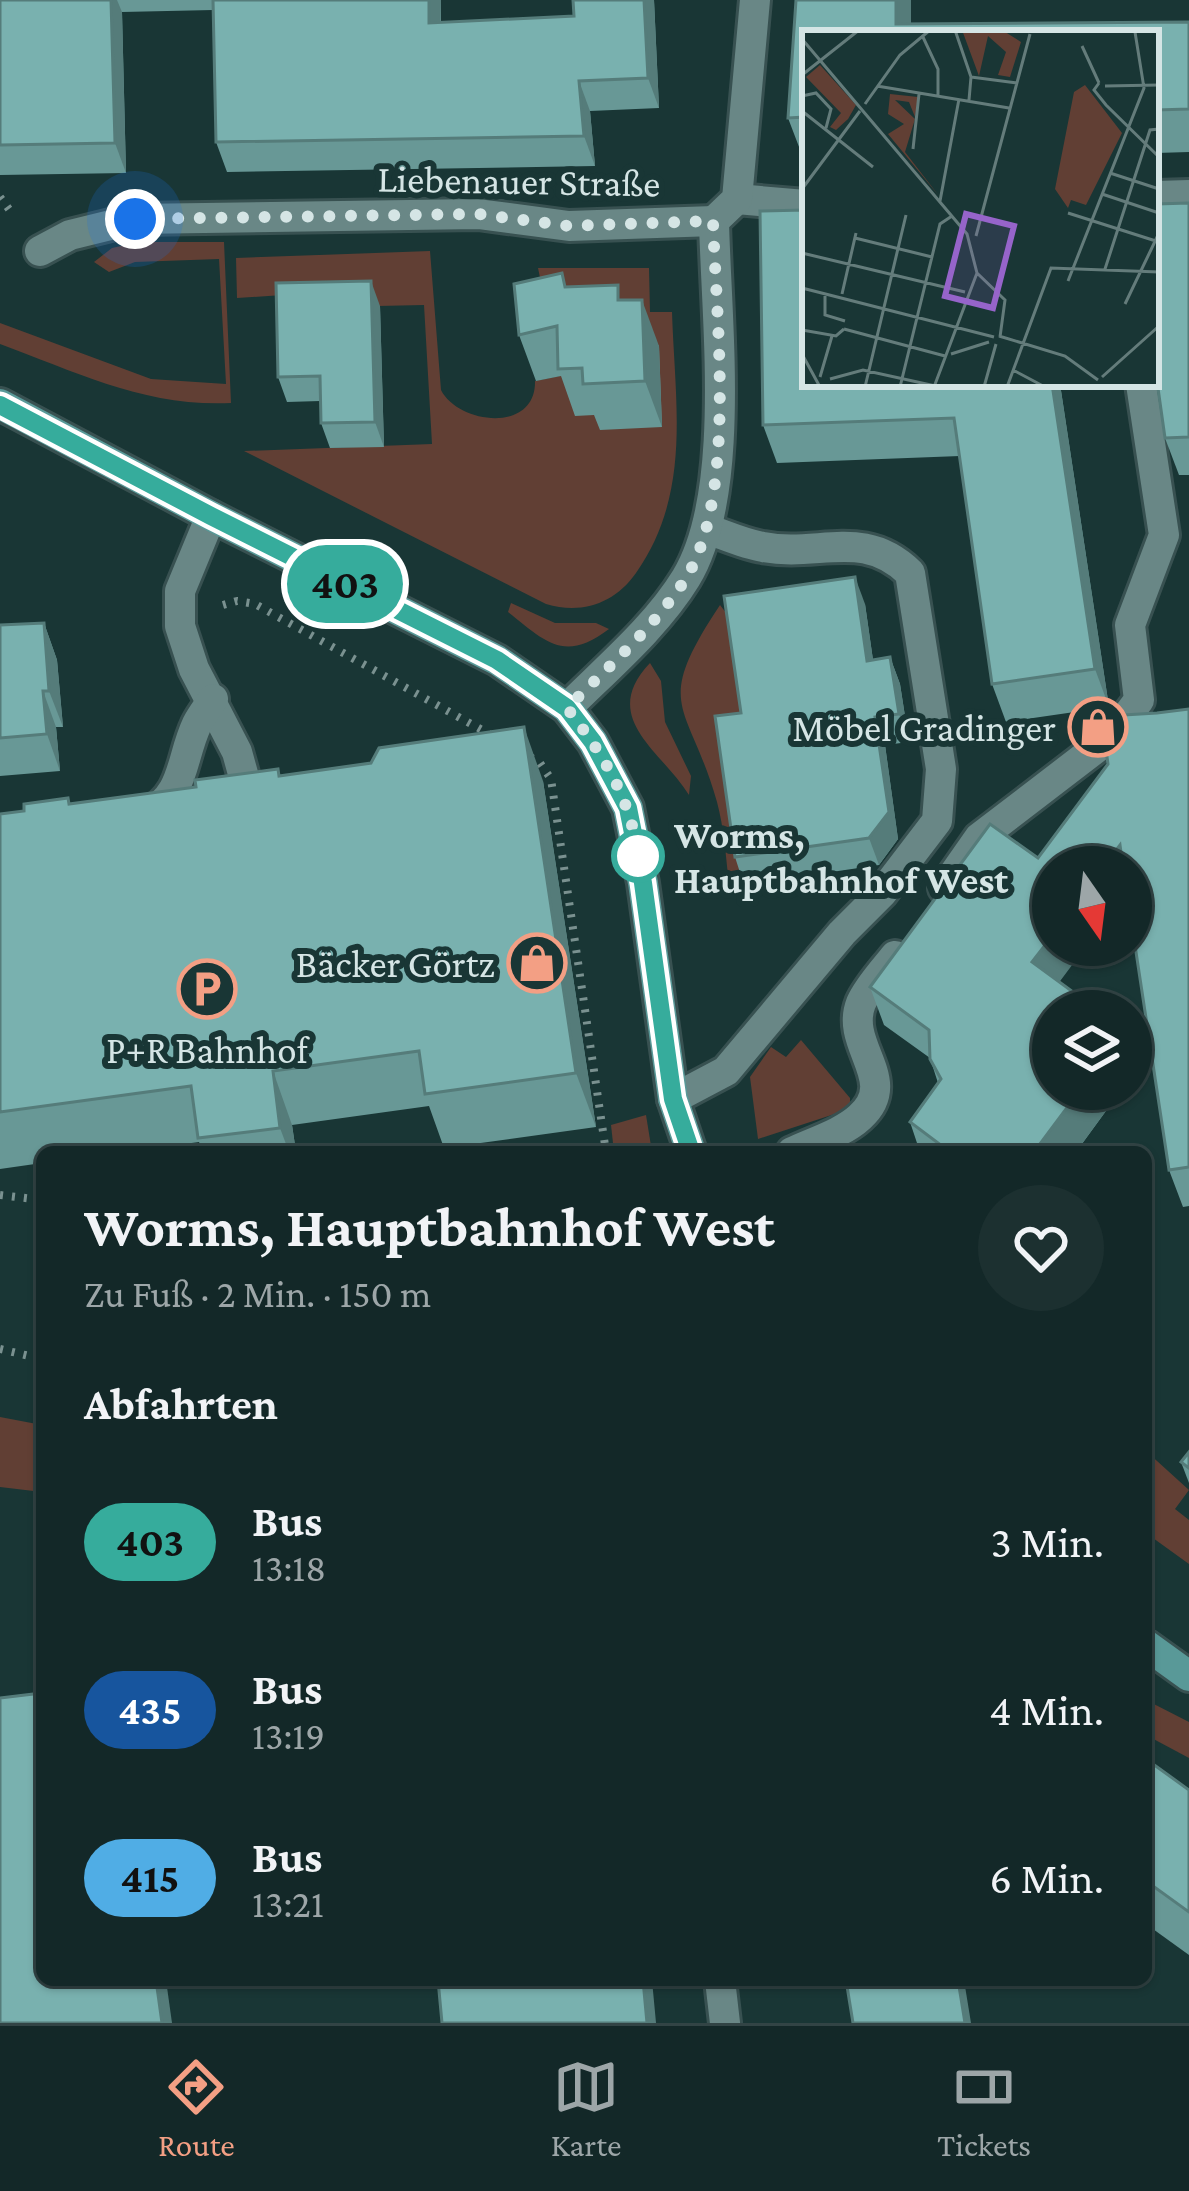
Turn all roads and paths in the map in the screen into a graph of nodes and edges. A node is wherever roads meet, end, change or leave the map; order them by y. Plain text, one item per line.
1 (755, 0) edge
2 (1189, 195) edge
3 (1159, 196) edge
4 (736, 199) junction
5 (802, 205) edge
6 (713, 221) junction
7 (40, 250) dead end
8 (1141, 387) edge
9 (0, 404) edge
10 (211, 516) junction
11 (707, 529) junction
12 (215, 606) dead end
13 (213, 699) junction
14 (567, 708) junction
15 (504, 742) edge
16 (522, 752) edge
17 (250, 799) edge
18 (112, 825) edge
19 (673, 1099) junction
20 (606, 1146) edge
21 (689, 1146) edge
22 (804, 1146) edge
23 (0, 1195) edge
24 (36, 1199) edge
25 (0, 1348) edge
26 (36, 1357) edge
27 (1152, 1649) edge
28 (1189, 1676) edge
29 (721, 1986) edge
30 (725, 2023) edge

1 - 4 street
2 - 3 street
4 - 5 street
4 - 6 street
6 - 7 street, Liebenauer Straße
6 - 11 street
8 - 22 street
9 - 10 street
10 - 13 street
10 - 14 street
11 - 14 street
11 - 19 street
12 - 15 path
13 - 17 street
13 - 18 street
14 - 19 street
16 - 20 path
19 - 21 street
23 - 24 path
25 - 26 path
27 - 28 street
29 - 30 street

